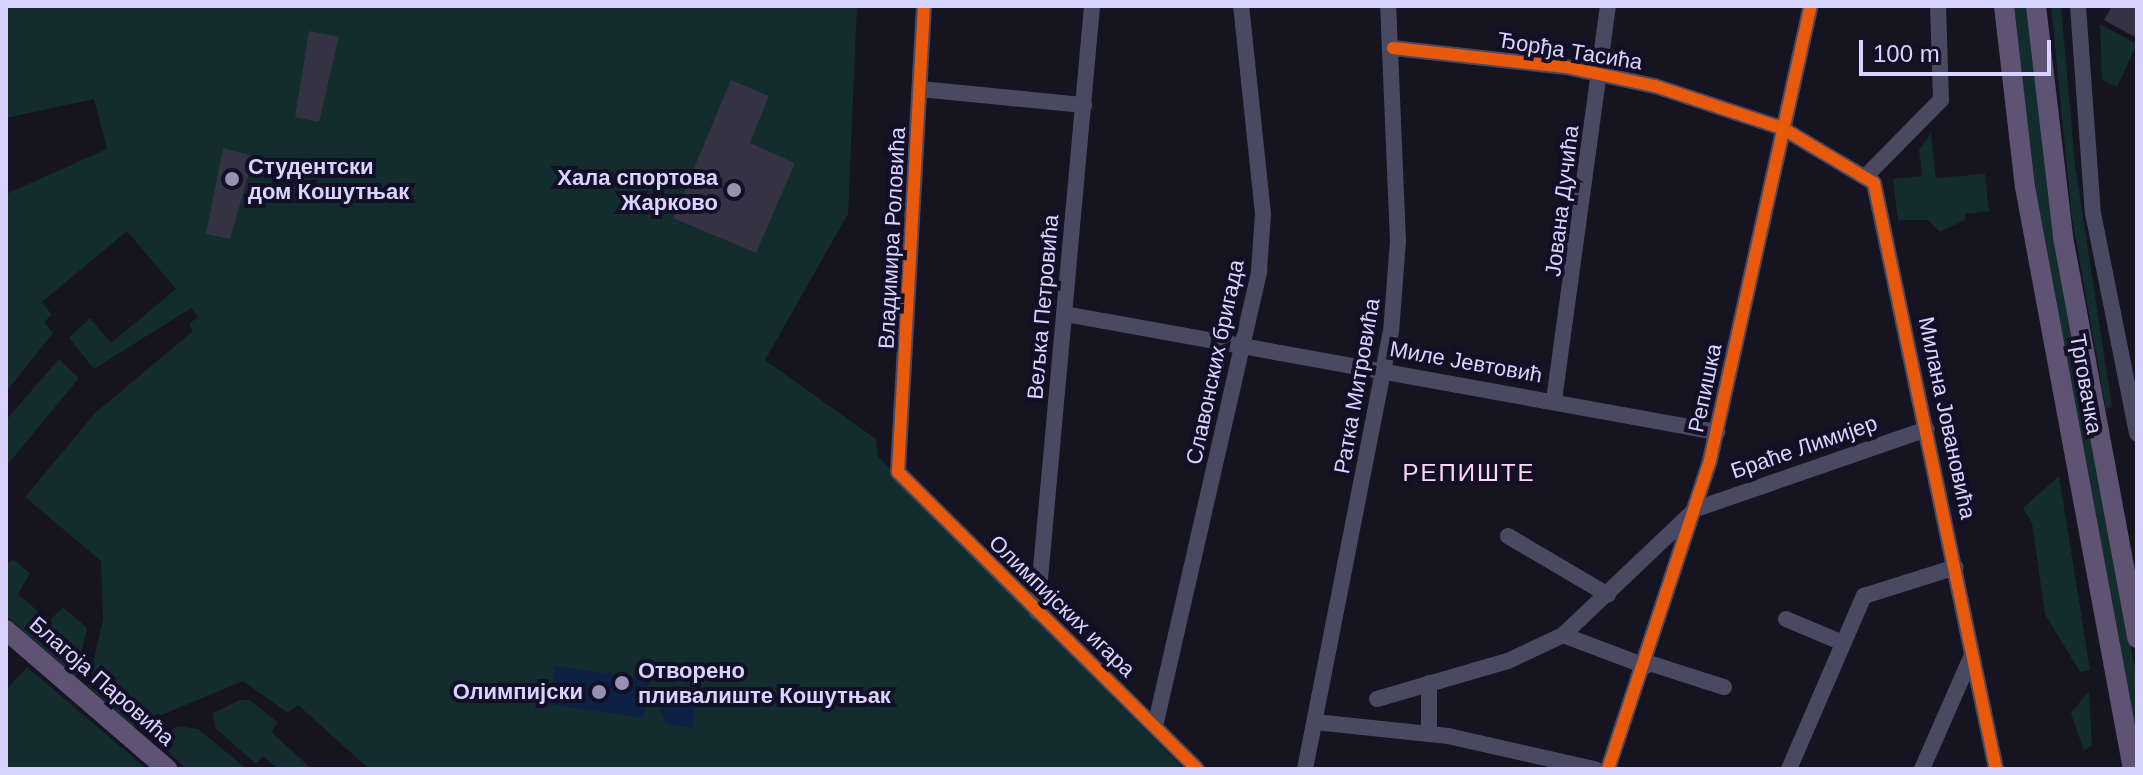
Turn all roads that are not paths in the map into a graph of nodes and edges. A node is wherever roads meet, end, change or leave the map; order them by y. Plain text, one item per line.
1 (924, 6) edge
2 (1092, 6) edge
3 (1241, 6) edge
4 (1388, 6) edge
5 (1608, 6) edge
6 (1811, 6) edge
7 (1938, 6) edge
8 (2004, 6) edge
9 (2036, 6) edge
10 (2078, 6) edge
11 (1393, 48) junction
12 (1601, 72) junction
13 (920, 89) junction
14 (1084, 105) junction
15 (1782, 128) junction
16 (1867, 175) junction
17 (1065, 314) junction
18 (1246, 344) junction
19 (1385, 370) junction
20 (1554, 400) junction
21 (1927, 429) junction
22 (1717, 432) junction
23 (2137, 434) edge
24 (898, 472) joint
25 (1696, 509) junction
26 (1508, 536) dead end
27 (1956, 567) junction
28 (1608, 595) junction
29 (1037, 612) junction
30 (1786, 619) dead end
31 (6, 630) edge
32 (1563, 635) junction
33 (2137, 638) edge
34 (1843, 643) junction
35 (1972, 655) junction
36 (1646, 664) junction
37 (1429, 683) junction
38 (1724, 687) dead end
39 (1981, 695) junction
40 (1954, 697) junction
41 (1377, 699) dead end
42 (1156, 722) junction
43 (1315, 722) junction
44 (1429, 734) junction
45 (167, 769) edge
46 (1197, 769) edge
47 (1305, 769) edge
48 (1595, 769) edge
49 (1608, 769) edge
50 (1789, 769) edge
51 (1922, 769) edge
52 (1996, 769) edge
53 (2133, 769) edge

1 - 13 street, Владимира Роловића
2 - 14 street, Вељка Петровића
3 - 18 street, Славонских бригада
4 - 11 street, Ратка Митровића
5 - 12 street, Јована Дучића
6 - 15 street, Репишка
7 - 16 street
8 - 53 main road, Трговачка
9 - 33 main road, Трговачка
10 - 23 street, Трговачка
11 - 12 street, Ђорђа Тасића
11 - 19 street, Ратка Митровића
12 - 15 street, Ђорђа Тасића
12 - 20 street, Јована Дучића
13 - 14 street
13 - 24 street, Владимира Роловића
14 - 17 street, Вељка Петровића
15 - 16 street
15 - 22 street, Репишка
16 - 21 street, Милана Јовановића
17 - 18 street, Миле Јевтовић
17 - 29 street, Вељка Петровића
18 - 19 street, Миле Јевтовић
18 - 42 street, Славонских бригада
19 - 20 street, Миле Јевтовић
19 - 43 street, Ратка Митровића
20 - 22 street, Миле Јевтовић
21 - 25 street, Браће Лимијер
21 - 27 street, Милана Јовановића
22 - 25 street, Репишка
24 - 29 street, Олимпијских игара
25 - 28 street
25 - 36 street, Репишка
26 - 28 street
27 - 34 street
27 - 35 street, Милана Јовановића
28 - 32 street
29 - 42 street, Олимпијских игара
30 - 34 street
31 - 45 main road, Благоја Паровића
32 - 36 street
32 - 37 street
34 - 50 street
35 - 39 street, Милана Јовановића
35 - 40 street
36 - 38 street
36 - 49 street, Репишка
37 - 41 street
37 - 44 street
39 - 40 street
39 - 52 street, Милана Јовановића
40 - 51 street
42 - 46 street, Олимпијских игара
43 - 44 street
43 - 47 street, Ратка Митровића
44 - 48 street

